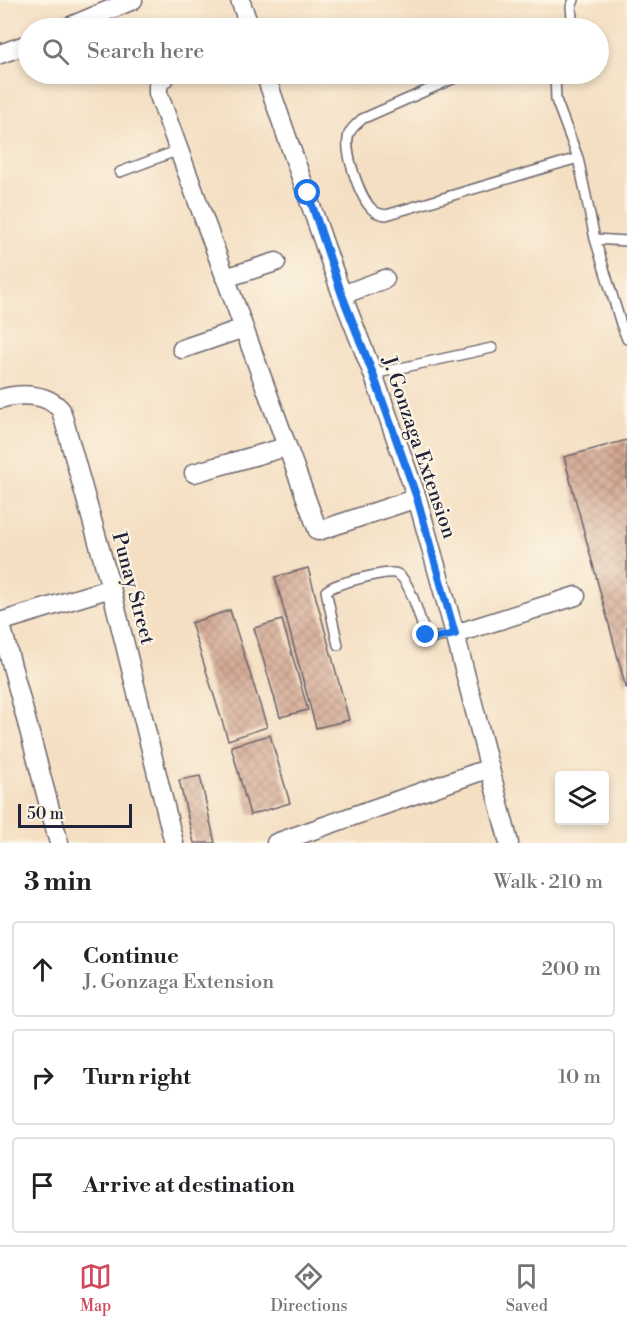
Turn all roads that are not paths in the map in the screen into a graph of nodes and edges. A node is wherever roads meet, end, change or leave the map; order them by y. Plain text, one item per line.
1 (133, 0) edge
2 (240, 0) edge
3 (574, 0) edge
4 (90, 18) edge
5 (246, 18) edge
6 (572, 18) edge
7 (18, 48) edge
8 (0, 54) edge
9 (159, 84) edge
10 (268, 84) edge
11 (441, 84) edge
12 (555, 84) edge
13 (179, 150) junction
14 (578, 158) junction
15 (120, 172) dead end
16 (595, 239) junction
17 (627, 241) edge
18 (276, 262) dead end
19 (225, 278) junction
20 (385, 279) dead end
21 (342, 295) junction
22 (244, 328) junction
23 (627, 339) edge
24 (492, 348) dead end
25 (182, 349) dead end
26 (373, 374) junction
27 (0, 399) edge
28 (286, 447) junction
29 (194, 472) dead end
30 (417, 498) junction
31 (111, 588) junction
32 (576, 596) dead end
33 (0, 622) edge
34 (455, 634) junction
35 (338, 645) dead end
36 (490, 768) junction
37 (59, 843) edge
38 (174, 843) edge
39 (276, 843) edge
40 (509, 843) edge

1 - 4 street
2 - 5 street
3 - 6 lane
7 - 8 street
9 - 13 street
10 - 21 street, J. Gonzaga Extension
11 - 14 lane
12 - 14 lane
13 - 15 lane
13 - 19 street
14 - 16 lane
16 - 17 lane
16 - 23 lane
18 - 19 street
19 - 22 street
20 - 21 street
21 - 26 street, J. Gonzaga Extension
22 - 25 street
22 - 28 street
24 - 26 lane
26 - 30 street, J. Gonzaga Extension
27 - 31 street, Punay Street
28 - 29 street
28 - 30 street
30 - 34 street, J. Gonzaga Extension
31 - 33 street
31 - 38 street, Punay Street
32 - 34 street
33 - 37 street
34 - 35 lane
34 - 36 street, J. Gonzaga Extension
36 - 39 street
36 - 40 street, J. Gonzaga Extension

